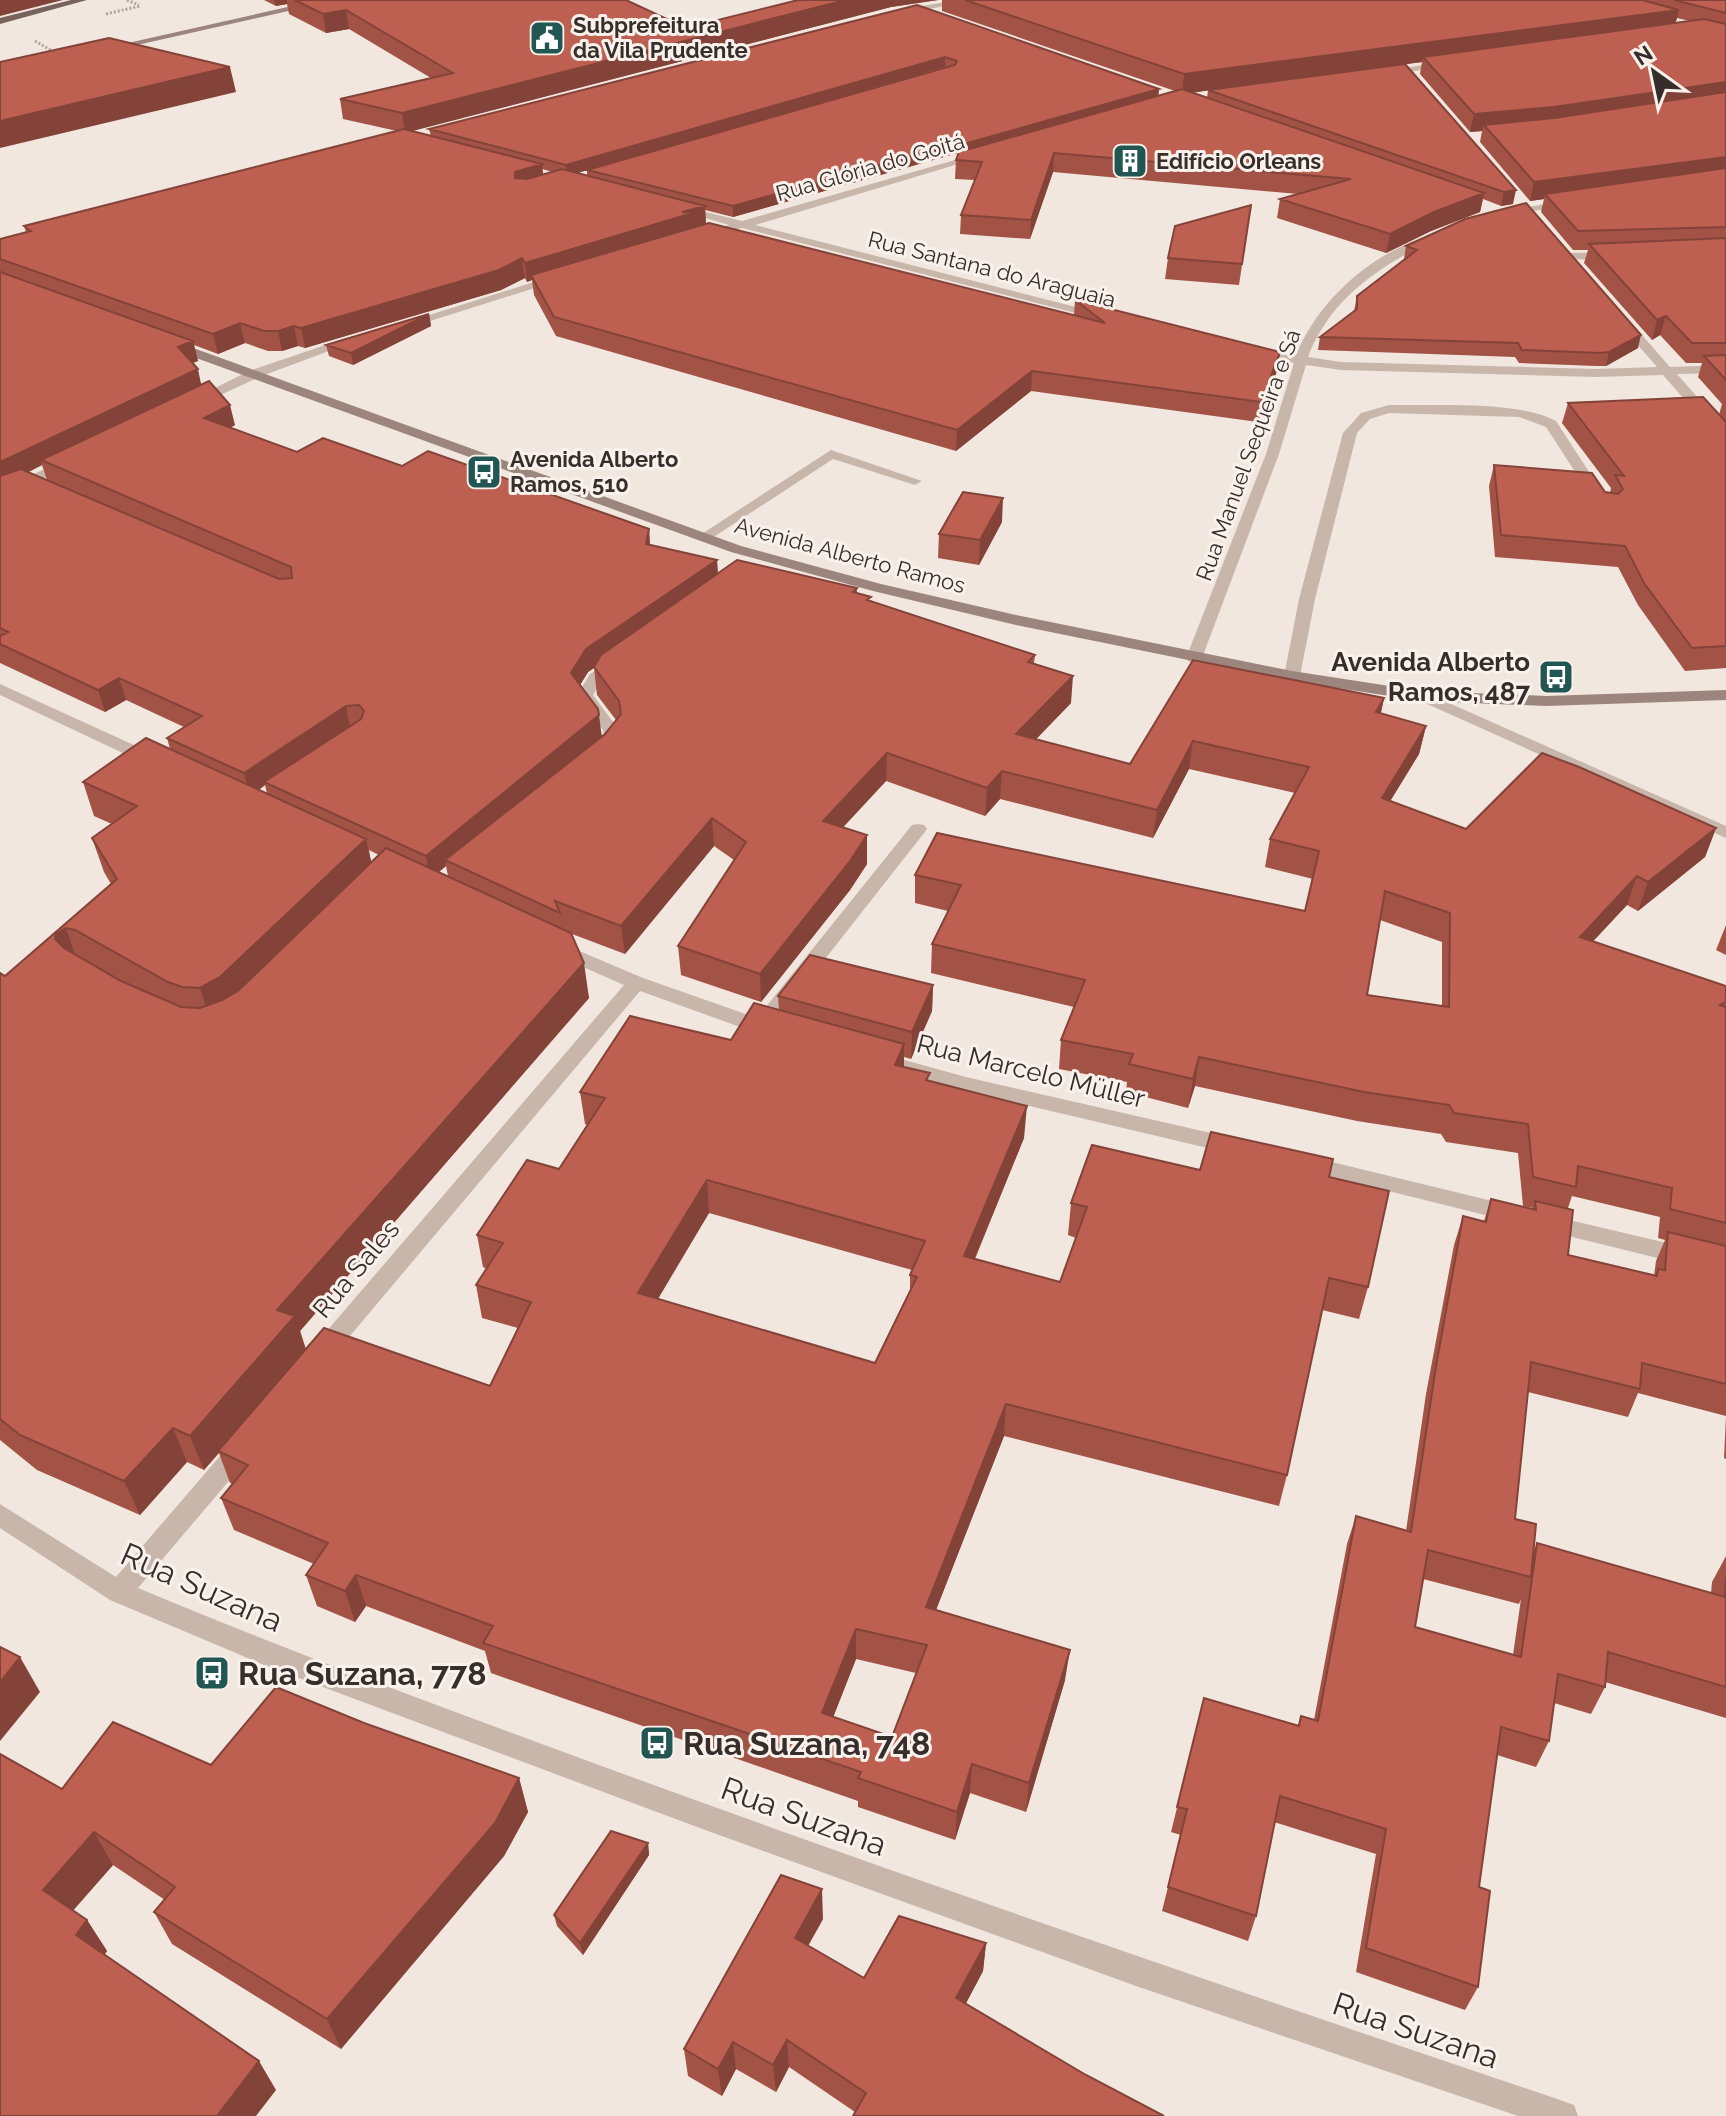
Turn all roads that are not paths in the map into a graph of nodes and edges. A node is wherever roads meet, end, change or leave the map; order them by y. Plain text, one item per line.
1 (82, 0) edge
2 (332, 0) edge
3 (892, 0) edge
4 (977, 0) edge
5 (915, 7) junction
6 (879, 16) edge
7 (941, 17) edge
8 (0, 21) edge
9 (93, 52) edge
10 (1453, 63) edge
11 (1406, 69) junction
12 (1376, 73) edge
13 (1416, 81) edge
14 (997, 151) edge
15 (1517, 198) edge
16 (1589, 200) edge
17 (668, 206) edge
18 (1528, 210) junction
19 (1491, 212) edge
20 (1538, 221) edge
21 (741, 225) junction
22 (1439, 234) edge
23 (695, 238) edge
24 (1559, 245) edge
25 (1632, 255) edge
26 (1569, 257) junction
27 (1579, 269) edge
28 (575, 274) edge
29 (1619, 315) edge
30 (1108, 319) edge
31 (394, 328) edge
32 (150, 336) edge
33 (364, 337) edge
34 (1244, 351) edge
35 (1299, 362) junction
36 (1726, 369) edge
37 (1668, 373) junction
38 (254, 374) junction
39 (178, 410) edge
40 (1726, 438) edge
41 (82, 455) edge
42 (915, 481) dead end
43 (0, 495) edge
44 (1607, 509) edge
45 (704, 537) junction
46 (636, 649) edge
47 (1194, 658) junction
48 (1292, 676) junction
49 (0, 689) edge
50 (1726, 695) edge
51 (1422, 696) junction
52 (588, 765) edge
53 (168, 767) edge
54 (918, 829) dead end
55 (1726, 833) edge
56 (538, 940) edge
57 (636, 983) junction
58 (761, 1027) junction
59 (788, 1034) edge
60 (854, 1053) edge
61 (1246, 1149) edge
62 (1292, 1161) edge
63 (1726, 1266) edge
64 (305, 1373) edge
65 (254, 1434) edge
66 (0, 1515) edge
67 (119, 1592) junction
68 (1563, 2116) edge

1 - 8 main road
2 - 9 main road
3 - 5 street
4 - 5 street
5 - 6 street
5 - 7 street
10 - 11 street
11 - 12 street
11 - 13 street
14 - 21 street, Rua Glória do Goitá
15 - 18 street
16 - 18 street
17 - 21 street, Rua Santana do Araguaia
18 - 19 street
18 - 20 street
21 - 23 street, Rua Glória do Goitá
21 - 30 street, Rua Santana do Araguaia
22 - 35 street, Rua Manuel Sequeira e Sá
24 - 26 street
25 - 26 street
26 - 27 street
28 - 31 street
29 - 37 street
32 - 38 main road, Avenida Alberto Ramos
33 - 38 street
34 - 35 street
35 - 37 street
35 - 47 street, Rua Manuel Sequeira e Sá
36 - 37 street
37 - 40 street
38 - 39 street
38 - 45 main road, Avenida Alberto Ramos
41 - 43 street
42 - 45 street
44 - 48 street
45 - 47 main road, Avenida Alberto Ramos
46 - 52 street
47 - 48 main road, Avenida Alberto Ramos
48 - 51 main road, Avenida Alberto Ramos
49 - 53 street
50 - 51 main road, Avenida Alberto Ramos
51 - 55 street
54 - 58 street
56 - 57 street
57 - 58 street
57 - 64 street, Rua Sales
58 - 59 street
60 - 61 street, Rua Marcelo Müller
62 - 63 street
65 - 67 street
66 - 67 street, Rua Suzana
67 - 68 street, Rua Suzana

